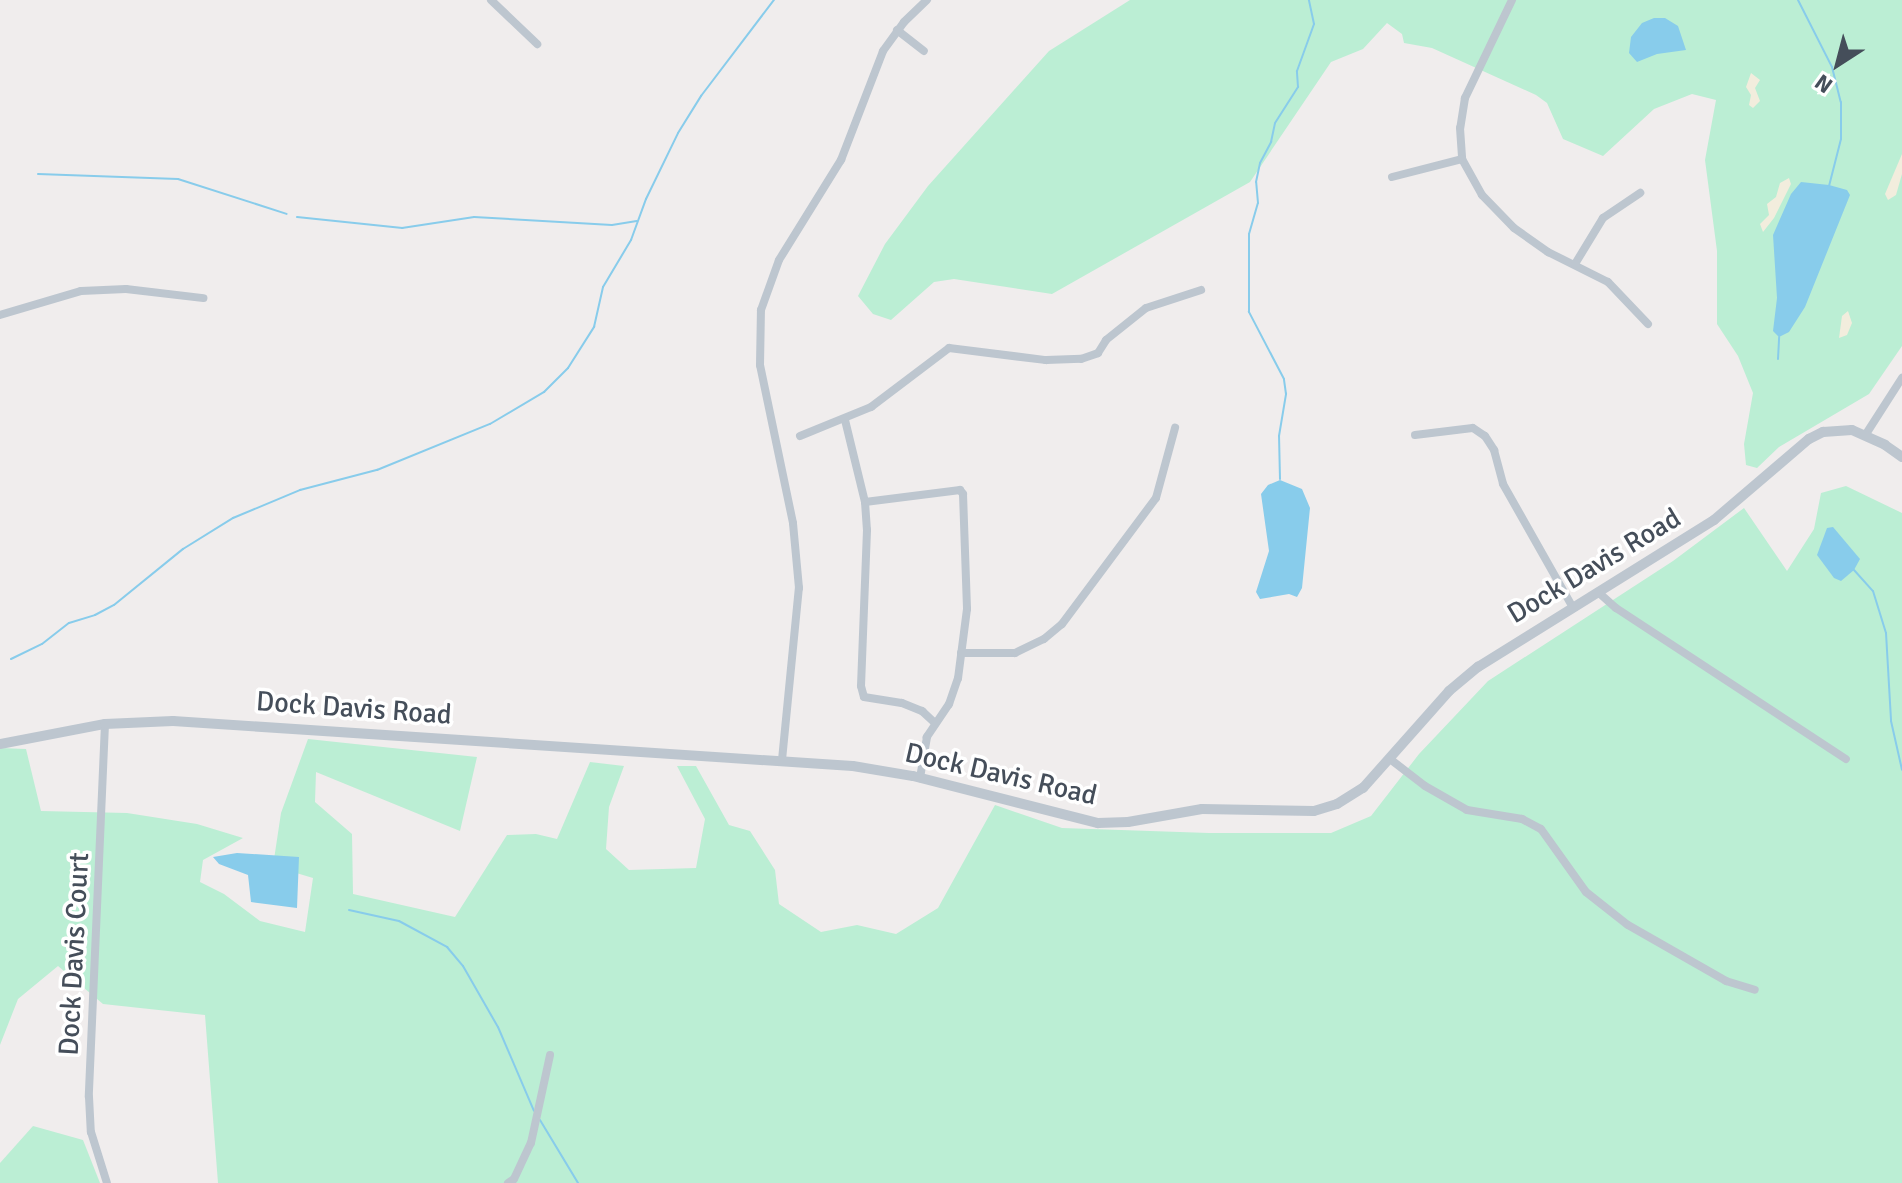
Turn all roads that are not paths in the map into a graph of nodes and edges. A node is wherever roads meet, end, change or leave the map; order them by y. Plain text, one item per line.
1 (491, 0) edge
2 (927, 0) edge
3 (1512, 0) edge
4 (897, 30) junction
5 (537, 44) dead end
6 (924, 51) dead end
7 (1462, 159) junction
8 (1392, 177) dead end
9 (1640, 193) dead end
10 (1575, 264) junction
11 (1201, 290) dead end
12 (203, 298) dead end
13 (0, 315) edge
14 (1648, 324) dead end
15 (1902, 378) edge
16 (845, 420) junction
17 (1175, 428) dead end
18 (1866, 434) junction
19 (1415, 435) dead end
20 (800, 436) dead end
21 (1902, 457) edge
22 (865, 502) junction
23 (1598, 592) junction
24 (1572, 606) junction
25 (961, 653) junction
26 (934, 722) junction
27 (105, 724) junction
28 (0, 744) edge
29 (1390, 759) junction
30 (1846, 759) dead end
31 (782, 760) junction
32 (920, 778) junction
33 (1755, 990) dead end
34 (550, 1055) dead end
35 (107, 1183) edge
36 (508, 1183) edge

1 - 5 street
2 - 4 street
3 - 7 street
4 - 6 street
4 - 31 street
7 - 8 street
7 - 10 street
9 - 10 street
10 - 14 street
11 - 16 street
12 - 13 street
15 - 18 street
16 - 20 street
16 - 22 street
17 - 25 street
18 - 21 street
18 - 23 street, Dock Davis Road
19 - 24 street
22 - 25 street
22 - 26 street
23 - 24 street, Dock Davis Road
23 - 30 street
24 - 29 street, Dock Davis Road
25 - 26 street
26 - 32 street
27 - 28 street, Dock Davis Road
27 - 31 street, Dock Davis Road
27 - 35 street, Dock Davis Court
29 - 32 street, Dock Davis Road
29 - 33 street
31 - 32 street, Dock Davis Road
34 - 36 street

